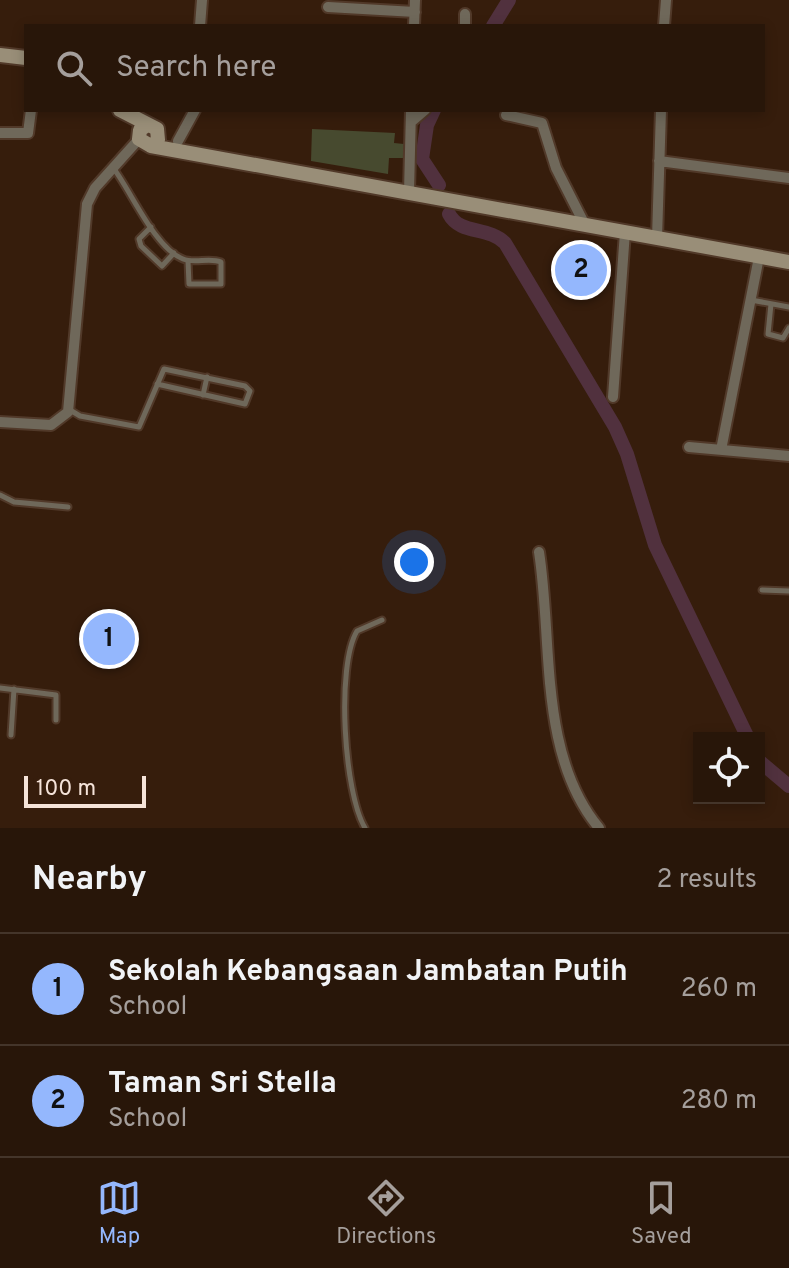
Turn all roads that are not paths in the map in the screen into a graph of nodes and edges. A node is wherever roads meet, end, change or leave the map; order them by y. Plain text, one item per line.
1 (202, 0) edge
2 (666, 0) edge
3 (415, 6) edge
4 (328, 7) dead end
5 (465, 14) dead end
6 (200, 24) edge
7 (465, 24) edge
8 (664, 24) edge
9 (0, 55) edge
10 (24, 58) edge
11 (31, 112) edge
12 (121, 112) edge
13 (194, 112) edge
14 (411, 112) edge
15 (423, 112) edge
16 (661, 112) edge
17 (506, 115) dead end
18 (411, 122) junction
19 (0, 133) edge
20 (147, 137) junction
21 (178, 141) junction
22 (216, 158) junction
23 (659, 161) junction
24 (118, 165) junction
25 (789, 178) edge
26 (409, 192) junction
27 (585, 225) junction
28 (151, 227) junction
29 (625, 232) junction
30 (657, 238) junction
31 (174, 253) junction
32 (759, 257) junction
33 (188, 261) junction
34 (789, 262) edge
35 (750, 300) junction
36 (771, 304) junction
37 (789, 307) edge
38 (789, 328) edge
39 (207, 377) junction
40 (157, 384) junction
41 (203, 395) junction
42 (613, 397) dead end
43 (68, 410) junction
44 (0, 422) edge
45 (689, 447) dead end
46 (721, 450) junction
47 (789, 456) edge
48 (0, 495) edge
49 (68, 507) dead end
50 (539, 552) dead end
51 (762, 590) dead end
52 (789, 591) edge
53 (382, 620) dead end
54 (0, 688) edge
55 (14, 689) junction
56 (56, 720) dead end
57 (11, 735) dead end
58 (365, 828) edge
59 (599, 828) edge

1 - 6 street
2 - 8 street
3 - 4 street
5 - 7 street
9 - 10 street
11 - 19 street
12 - 20 street
13 - 21 street
14 - 18 street
15 - 18 street
16 - 23 street
17 - 27 street
18 - 26 street
20 - 21 street
20 - 22 street
20 - 24 street
21 - 22 street
22 - 26 street
23 - 25 street
23 - 30 street
24 - 28 lane
24 - 43 street
26 - 27 street
27 - 29 street
28 - 31 lane
28 - 31 lane
29 - 30 street
29 - 42 street
30 - 32 street
31 - 33 lane
32 - 34 street
32 - 35 street
33 - 33 lane
35 - 36 lane
35 - 46 street
36 - 37 lane
36 - 38 lane
39 - 40 lane
39 - 41 lane
39 - 41 lane
40 - 41 lane
40 - 43 lane
43 - 44 street
45 - 46 street
46 - 47 street
48 - 49 lane
50 - 59 street
51 - 52 lane
53 - 58 lane
54 - 55 lane
55 - 56 lane
55 - 57 lane

